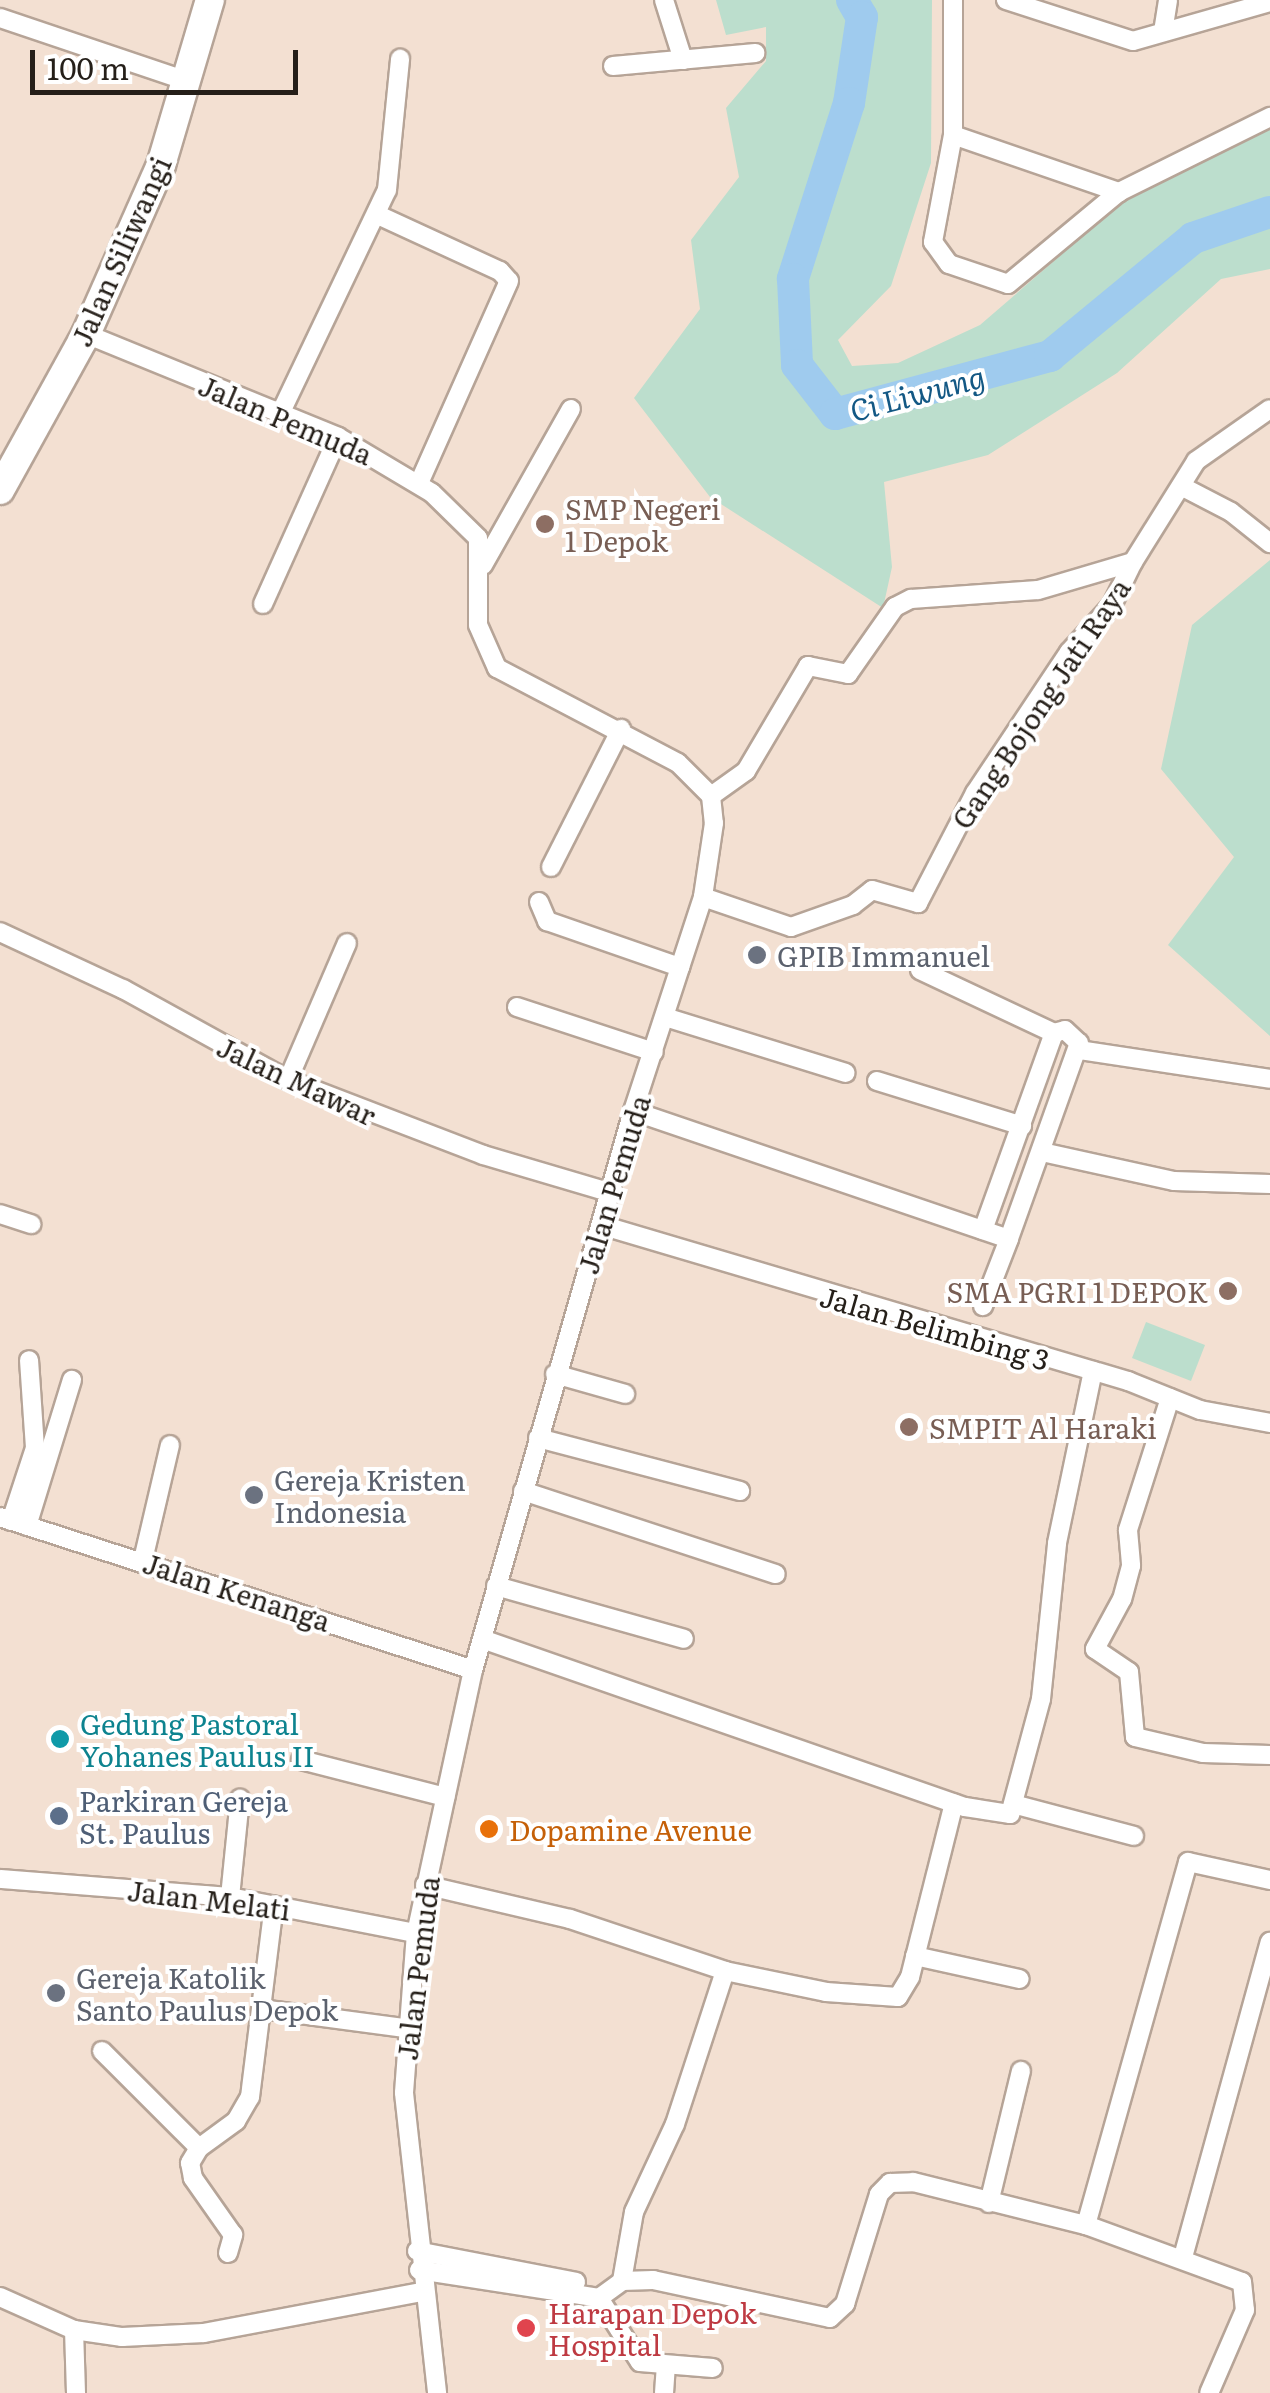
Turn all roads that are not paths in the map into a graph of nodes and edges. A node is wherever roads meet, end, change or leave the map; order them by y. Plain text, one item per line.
1 (210, 0) edge
2 (664, 0) edge
3 (953, 0) edge
4 (1006, 0) edge
5 (1168, 0) edge
6 (1270, 2) edge
7 (0, 18) edge
8 (1163, 32) junction
9 (755, 52) dead end
10 (400, 59) dead end
11 (683, 60) junction
12 (614, 66) dead end
13 (190, 82) junction
14 (1270, 117) edge
15 (952, 135) junction
16 (1119, 192) junction
17 (378, 215) junction
18 (86, 334) junction
19 (571, 409) dead end
20 (1270, 409) edge
21 (280, 414) junction
22 (338, 437) junction
23 (419, 483) junction
24 (1181, 486) junction
25 (0, 490) edge
26 (1270, 543) edge
27 (1133, 562) junction
28 (482, 564) junction
29 (263, 604) dead end
30 (621, 729) junction
31 (712, 796) junction
32 (551, 867) dead end
33 (702, 897) junction
34 (538, 902) dead end
35 (0, 932) edge
36 (347, 943) dead end
37 (680, 967) junction
38 (920, 970) dead end
39 (517, 1007) dead end
40 (665, 1017) junction
41 (1054, 1033) junction
42 (1079, 1050) junction
43 (654, 1052) junction
44 (846, 1073) dead end
45 (1270, 1079) edge
46 (288, 1080) junction
47 (877, 1081) dead end
48 (633, 1112) junction
49 (1022, 1126) junction
50 (1042, 1152) junction
51 (1270, 1184) edge
52 (609, 1192) junction
53 (0, 1214) edge
54 (31, 1224) dead end
55 (601, 1225) junction
56 (983, 1230) junction
57 (1009, 1239) junction
58 (984, 1306) dead end
59 (30, 1360) dead end
60 (1093, 1371) junction
61 (555, 1374) junction
62 (72, 1380) dead end
63 (625, 1394) dead end
64 (1170, 1398) junction
65 (1270, 1424) edge
66 (538, 1438) junction
67 (170, 1445) dead end
68 (523, 1491) junction
69 (740, 1491) dead end
70 (13, 1522) edge
71 (143, 1560) junction
72 (776, 1574) dead end
73 (496, 1586) junction
74 (482, 1639) junction
75 (684, 1640) dead end
76 (473, 1670) junction
77 (1270, 1755) edge
78 (301, 1760) dead end
79 (445, 1797) junction
80 (240, 1799) dead end
81 (954, 1803) junction
82 (1017, 1806) junction
83 (1134, 1836) dead end
84 (0, 1879) edge
85 (1270, 1880) edge
86 (425, 1885) junction
87 (230, 1897) junction
88 (274, 1905) junction
89 (416, 1933) junction
90 (1270, 1942) edge
91 (915, 1956) junction
92 (725, 1971) junction
93 (1020, 1980) dead end
94 (262, 2010) junction
95 (404, 2028) junction
96 (102, 2051) dead end
97 (1021, 2071) dead end
98 (199, 2148) junction
99 (989, 2203) junction
100 (1086, 2225) junction
101 (228, 2253) dead end
102 (1183, 2257) junction
103 (418, 2260) junction
104 (576, 2282) dead end
105 (622, 2282) junction
106 (422, 2292) junction
107 (0, 2297) edge
108 (599, 2298) junction
109 (74, 2330) junction
110 (666, 2365) junction
111 (713, 2368) dead end
112 (76, 2393) edge
113 (436, 2393) edge
114 (664, 2393) edge
115 (1209, 2393) edge

1 - 13 main road, Jalan Siliwangi
2 - 11 street
3 - 15 street
4 - 8 street
5 - 8 street
6 - 8 street
7 - 13 street
9 - 11 street
10 - 17 street
11 - 12 street
13 - 18 main road, Jalan Siliwangi
14 - 16 street
15 - 16 street
15 - 16 street
17 - 21 street
17 - 23 street
18 - 21 street, Jalan Pemuda
18 - 25 main road, Jalan Siliwangi
19 - 28 street
20 - 24 street, Gang Bojong Jati Raya
21 - 22 street, Jalan Pemuda
22 - 23 street, Jalan Pemuda
22 - 29 street
23 - 28 street, Jalan Pemuda
24 - 26 street
24 - 27 street, Gang Bojong Jati Raya
27 - 31 street, Gang Bojong Jati Raya
27 - 33 street, Gang Bojong Jati Raya
28 - 30 street, Jalan Pemuda
30 - 31 street, Jalan Pemuda
30 - 32 street
31 - 33 street, Jalan Pemuda
33 - 37 street, Jalan Pemuda
34 - 37 street
35 - 46 street, Jalan Mawar
36 - 46 street
37 - 40 street, Jalan Pemuda
38 - 41 street
39 - 43 street
40 - 43 street, Jalan Pemuda
40 - 44 street
41 - 42 street
41 - 49 street
42 - 45 street
42 - 50 street
43 - 48 street, Jalan Pemuda
46 - 52 street, Jalan Mawar
47 - 49 street
48 - 52 street, Jalan Pemuda
48 - 56 street
49 - 56 street
50 - 51 street
50 - 57 street
52 - 55 street, Jalan Pemuda
53 - 54 street
55 - 60 street, Jalan Belimbing 3
55 - 61 street, Jalan Pemuda
56 - 57 street
57 - 58 street
59 - 70 street
60 - 64 street, Jalan Belimbing 3
60 - 82 street
61 - 63 street
61 - 66 street, Jalan Pemuda
62 - 70 street
64 - 65 street, Jalan Belimbing 3
64 - 77 street
66 - 68 street, Jalan Pemuda
66 - 69 street
67 - 71 street
68 - 72 street
68 - 73 street, Jalan Pemuda
70 - 71 street, Jalan Kenanga
71 - 76 street, Jalan Kenanga
73 - 74 street, Jalan Pemuda
73 - 75 street
74 - 76 street, Jalan Pemuda
74 - 81 street
76 - 79 street, Jalan Pemuda
78 - 79 street
79 - 86 street, Jalan Pemuda
80 - 87 street
81 - 82 street
81 - 91 street
82 - 83 street
84 - 87 street, Jalan Melati
85 - 100 street
86 - 89 street, Jalan Pemuda
86 - 92 street
87 - 88 street, Jalan Melati
88 - 89 street, Jalan Melati
88 - 94 street
89 - 95 street, Jalan Pemuda
90 - 102 street
91 - 92 street
91 - 93 street
92 - 105 street
94 - 95 street
94 - 98 street
95 - 103 street, Jalan Pemuda
96 - 98 street
97 - 99 street
98 - 101 street
99 - 100 street
99 - 105 street
100 - 102 street
102 - 115 street
103 - 104 street
103 - 106 street, Jalan Pemuda
103 - 108 street
105 - 108 street
106 - 109 street
106 - 113 street, Jalan Pemuda
107 - 109 street
108 - 110 street
109 - 112 street
110 - 111 street
110 - 114 street

